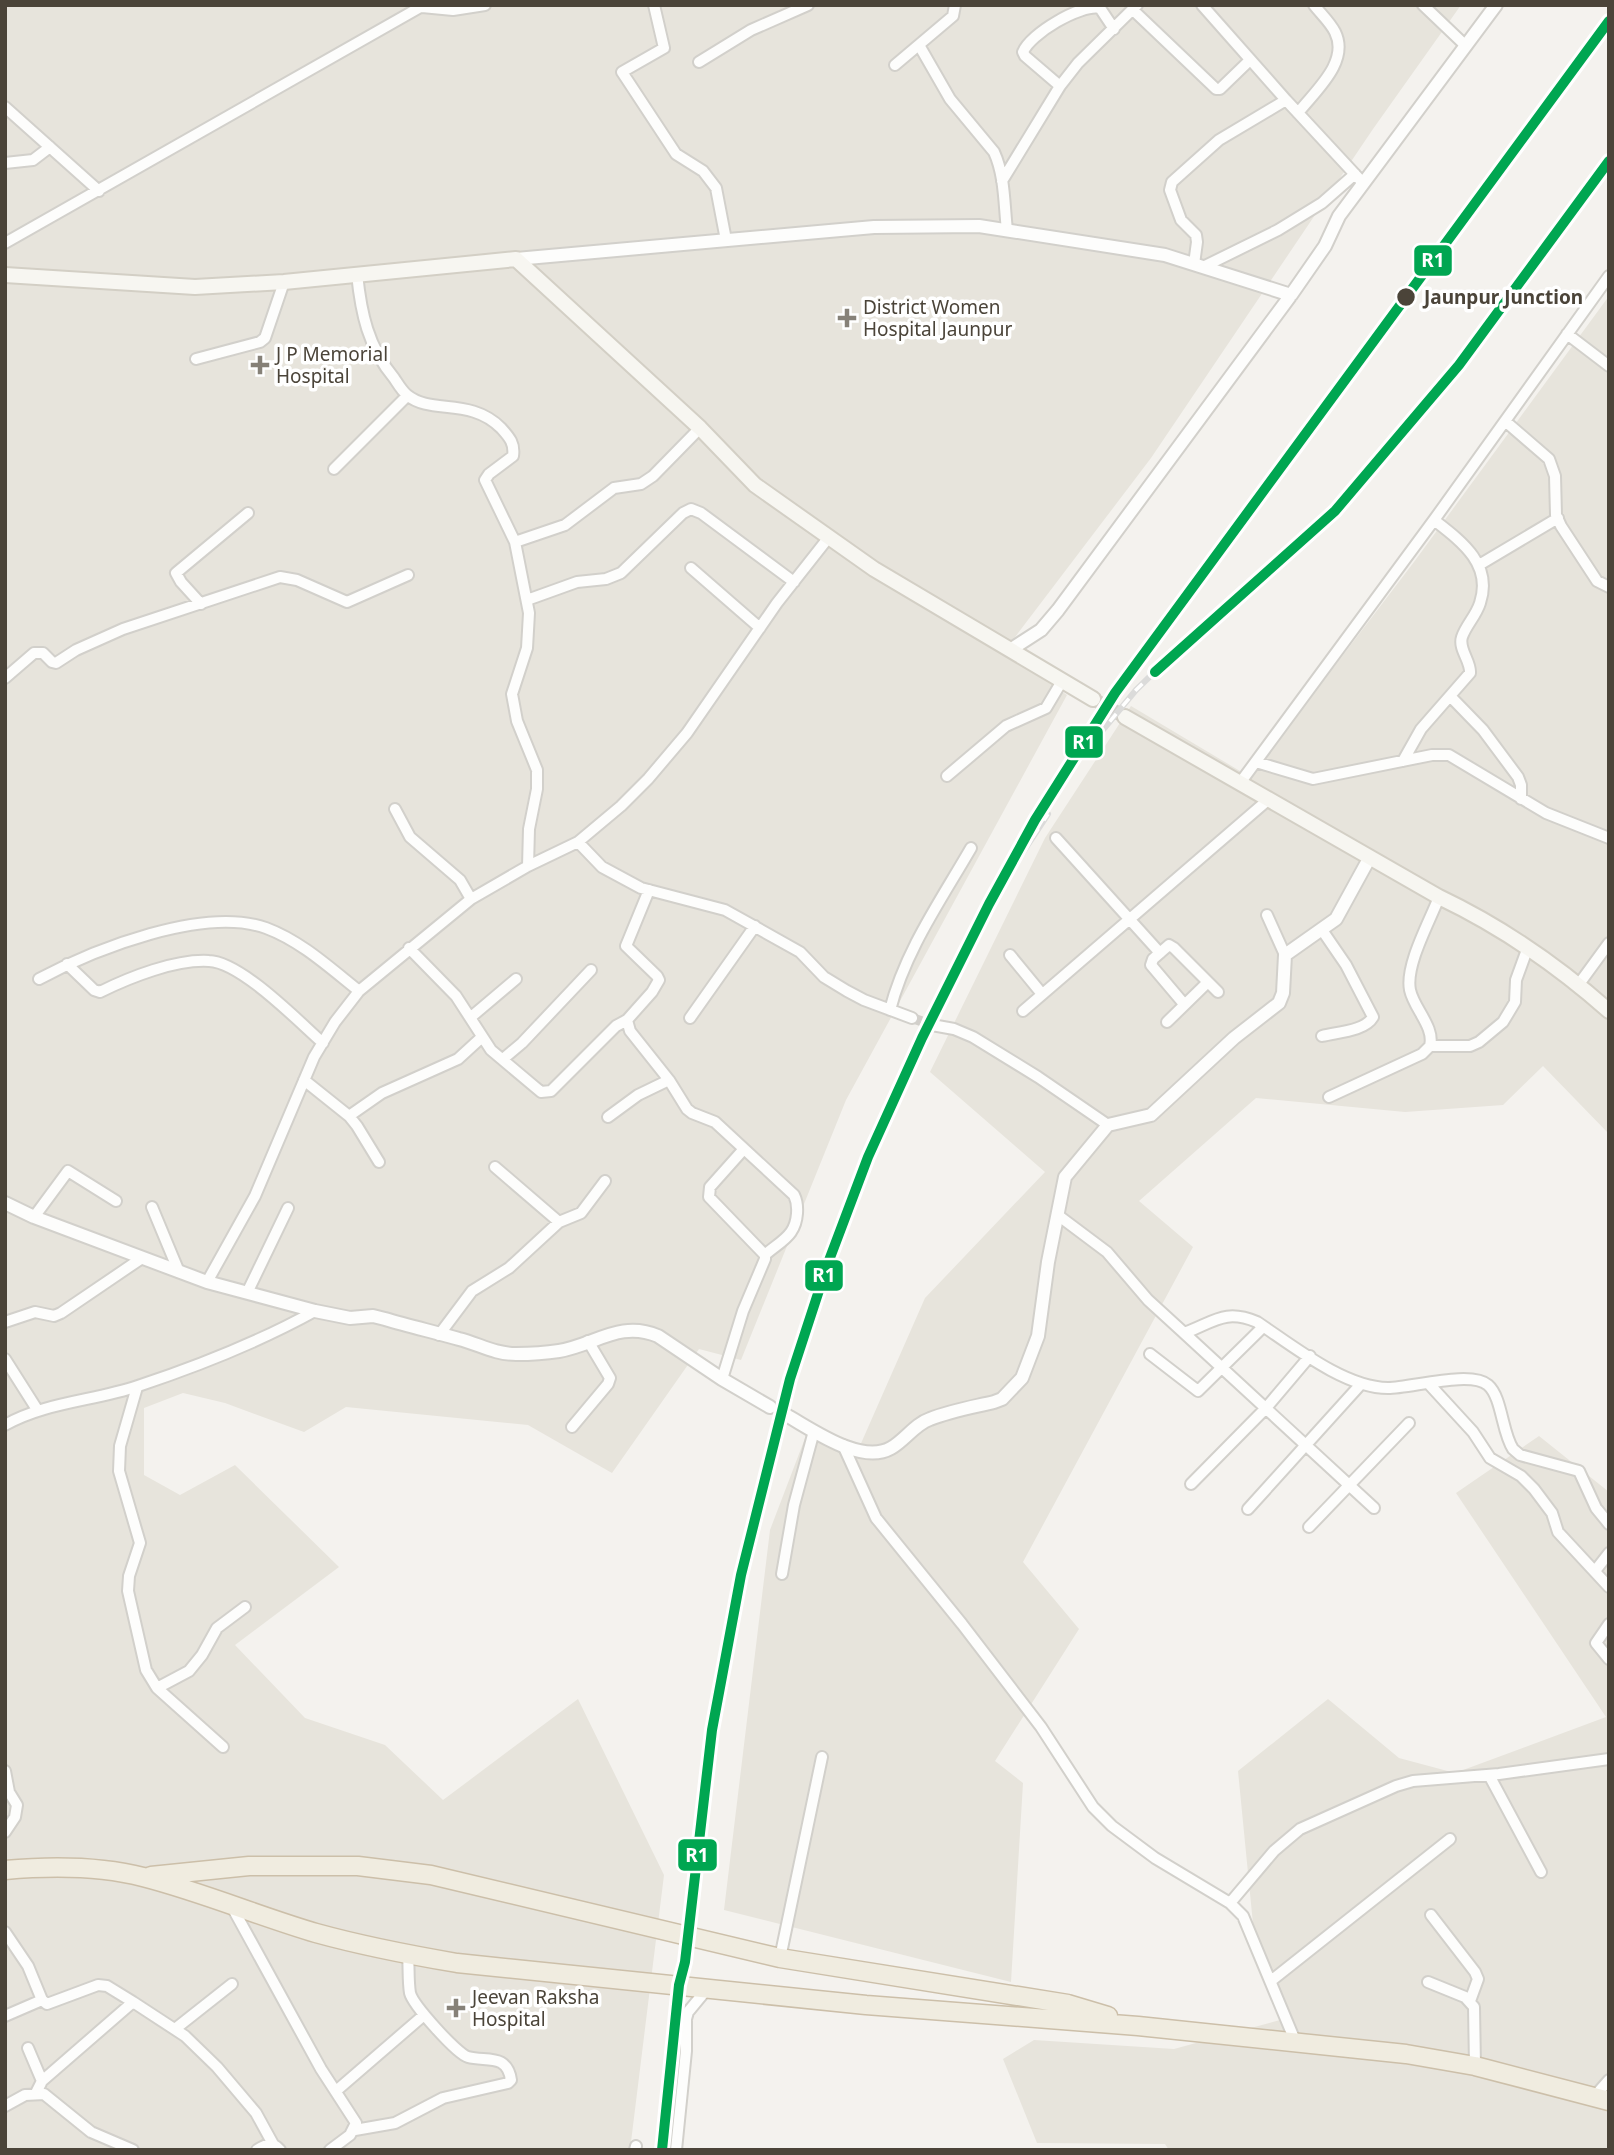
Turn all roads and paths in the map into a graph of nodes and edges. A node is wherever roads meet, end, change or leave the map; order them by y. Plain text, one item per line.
1 (485, 5) edge
2 (654, 5) edge
3 (808, 5) edge
4 (955, 5) edge
5 (1202, 5) edge
6 (1314, 5) edge
7 (1423, 5) edge
8 (1496, 5) edge
9 (420, 6) edge
10 (1135, 7) edge
11 (1114, 29) junction
12 (919, 45) junction
13 (1466, 46) junction
14 (1250, 60) junction
15 (699, 62) dead end
16 (895, 65) dead end
17 (1060, 86) junction
18 (1286, 100) junction
19 (5, 107) edge
20 (1298, 113) junction
21 (50, 147) junction
22 (5, 163) edge
23 (1359, 179) junction
24 (1002, 181) junction
25 (99, 191) junction
26 (1007, 230) junction
27 (726, 240) junction
28 (5, 243) edge
29 (516, 259) junction
30 (1199, 266) junction
31 (357, 274) junction
32 (5, 275) edge
33 (1609, 275) edge
34 (284, 282) junction
35 (1291, 295) junction
36 (1567, 334) junction
37 (196, 359) dead end
38 (1609, 366) edge
39 (408, 396) junction
40 (1505, 421) junction
41 (700, 428) junction
42 (334, 469) dead end
43 (248, 513) dead end
44 (1558, 518) junction
45 (1434, 520) junction
46 (829, 537) junction
47 (515, 542) junction
48 (1479, 565) junction
49 (691, 568) dead end
50 (408, 575) dead end
51 (794, 582) junction
52 (1609, 587) edge
53 (527, 600) junction
54 (201, 604) junction
55 (760, 628) junction
56 (1010, 650) junction
57 (5, 678) edge
58 (1062, 681) junction
59 (1450, 696) junction
60 (1093, 699) tunnel mouth
61 (1125, 717) tunnel mouth
62 (1403, 761) junction
63 (1256, 762) junction
64 (947, 776) dead end
65 (1240, 783) junction
66 (1269, 799) junction
67 (1521, 799) junction
68 (395, 809) dead end
69 (1056, 838) dead end
70 (1609, 838) edge
71 (578, 842) junction
72 (971, 848) dead end
73 (1370, 857) junction
74 (528, 866) junction
75 (649, 890) junction
76 (1439, 897) junction
77 (471, 899) junction
78 (1267, 915) dead end
79 (1129, 919) junction
80 (755, 926) junction
81 (1322, 930) junction
82 (1609, 943) edge
83 (1528, 947) junction
84 (409, 948) junction
85 (1160, 953) junction
86 (1010, 955) dead end
87 (1285, 956) junction
88 (67, 964) junction
89 (592, 970) dead end
90 (39, 979) dead end
91 (516, 979) dead end
92 (1208, 982) junction
93 (1579, 984) junction
94 (359, 991) junction
95 (1218, 992) dead end
96 (1042, 994) junction
97 (1184, 1004) junction
98 (890, 1010) junction
99 (1023, 1011) dead end
100 (1609, 1011) edge
101 (471, 1017) junction
102 (690, 1018) dead end
103 (912, 1018) tunnel mouth
104 (627, 1020) junction
105 (1167, 1022) dead end
106 (932, 1025) tunnel mouth
107 (1322, 1036) dead end
108 (482, 1037) junction
109 (323, 1043) junction
110 (1430, 1046) junction
111 (503, 1059) junction
112 (304, 1080) junction
113 (670, 1080) junction
114 (1329, 1097) dead end
115 (349, 1116) junction
116 (608, 1117) dead end
117 (1108, 1125) junction
118 (743, 1150) junction
119 (379, 1162) dead end
120 (495, 1167) dead end
121 (605, 1181) dead end
122 (116, 1201) dead end
123 (5, 1203) edge
124 (152, 1207) dead end
125 (288, 1209) dead end
126 (1059, 1216) junction
127 (34, 1217) junction
128 (559, 1222) junction
129 (765, 1255) junction
130 (142, 1258) junction
131 (179, 1272) junction
132 (207, 1282) junction
133 (247, 1293) junction
134 (315, 1311) junction
135 (5, 1322) edge
136 (1264, 1327) junction
137 (1183, 1332) junction
138 (439, 1335) junction
139 (588, 1340) junction
140 (1150, 1354) dead end
141 (1310, 1356) junction
142 (5, 1359) edge
143 (1223, 1369) junction
144 (722, 1379) junction
145 (1361, 1384) junction
146 (1429, 1384) junction
147 (137, 1387) junction
148 (770, 1408) dead end
149 (1266, 1408) junction
150 (38, 1411) junction
151 (786, 1415) dead end
152 (1409, 1423) dead end
153 (5, 1425) edge
154 (572, 1427) dead end
155 (814, 1431) junction
156 (844, 1446) junction
157 (1306, 1446) junction
158 (1520, 1455) junction
159 (1496, 1462) junction
160 (1191, 1485) dead end
161 (1349, 1485) junction
162 (1374, 1508) dead end
163 (1248, 1509) dead end
164 (1609, 1524) edge
165 (1309, 1527) dead end
166 (1609, 1553) edge
167 (1595, 1572) junction
168 (782, 1574) dead end
169 (1609, 1587) edge
170 (245, 1607) dead end
171 (1609, 1624) edge
172 (1609, 1659) edge
173 (157, 1689) junction
174 (223, 1747) dead end
175 (822, 1757) dead end
176 (1609, 1759) edge
177 (5, 1771) edge
178 (1489, 1775) junction
179 (5, 1832) edge
180 (1450, 1839) dead end
181 (5, 1870) edge
182 (1541, 1872) dead end
183 (142, 1877) junction
184 (1230, 1903) junction
185 (231, 1905) junction
186 (1431, 1915) dead end
187 (5, 1932) edge
188 (408, 1955) junction
189 (780, 1958) junction
190 (1272, 1980) junction
191 (1428, 1982) dead end
192 (232, 1984) dead end
193 (707, 1989) junction
194 (42, 2000) junction
195 (1470, 2001) junction
196 (133, 2002) junction
197 (424, 2015) junction
198 (5, 2016) edge
199 (1138, 2026) junction
200 (175, 2029) junction
201 (1296, 2043) junction
202 (28, 2048) dead end
203 (1475, 2066) junction
204 (1609, 2080) edge
205 (43, 2081) junction
206 (336, 2091) junction
207 (36, 2093) junction
208 (1602, 2099) edge
209 (5, 2106) edge
210 (355, 2130) junction
211 (277, 2147) edge
212 (133, 2150) edge
213 (257, 2150) edge
214 (330, 2150) edge
215 (676, 2150) edge

1 - 9 street
2 - 27 street
3 - 15 street
4 - 12 street
5 - 14 street
6 - 20 street
7 - 13 street
8 - 13 street
9 - 25 street
10 - 11 street
10 - 14 street
11 - 17 street
11 - 17 street
12 - 16 street
12 - 24 street
13 - 23 street
14 - 18 street
17 - 24 street
18 - 20 street
18 - 30 street
19 - 21 street
20 - 23 street
21 - 22 street
21 - 25 street
23 - 30 street
23 - 35 street
24 - 26 street
25 - 28 street
26 - 27 street
26 - 30 street
27 - 29 street
29 - 31 main road
29 - 41 main road
30 - 35 street
31 - 34 main road
31 - 39 street
32 - 34 main road
33 - 36 street
34 - 37 street
35 - 56 street
36 - 38 street
36 - 40 street
39 - 42 street
39 - 47 street
40 - 44 street
40 - 45 street
41 - 46 main road
41 - 47 street
43 - 54 street
44 - 48 street
44 - 52 street
45 - 48 street
45 - 63 street
46 - 51 street
46 - 56 main road
47 - 53 street
48 - 59 street
49 - 55 street
50 - 54 street
51 - 53 street
51 - 55 street
53 - 74 street
54 - 57 street
55 - 71 street
56 - 58 main road
58 - 60 main road
58 - 64 street
59 - 62 street
59 - 67 street
61 - 65 main road
62 - 63 street
62 - 67 street
63 - 65 street
65 - 66 main road
66 - 73 main road
66 - 79 street
67 - 70 street
68 - 77 street
69 - 79 street
71 - 74 street
71 - 75 street
72 - 98 street
73 - 76 main road
73 - 81 street
74 - 77 street
75 - 80 street
75 - 104 street
76 - 83 main road
76 - 110 street
77 - 84 street
78 - 87 street
79 - 85 street
79 - 96 street
80 - 98 street
80 - 102 street
81 - 87 street
81 - 107 street
82 - 93 street
83 - 93 main road
83 - 110 street
84 - 94 street
84 - 101 street
85 - 92 street
85 - 97 street
86 - 96 street
87 - 117 street
88 - 90 street
88 - 94 street
88 - 109 street
89 - 111 street
91 - 101 street
92 - 95 street
92 - 97 street
93 - 100 main road
94 - 109 street
96 - 99 street
97 - 105 street
98 - 103 street
101 - 108 street
104 - 111 street
104 - 113 street
106 - 117 street
108 - 111 street
108 - 115 street
109 - 112 street
110 - 114 street
112 - 115 street
112 - 132 street
113 - 116 street
113 - 118 street
115 - 119 street
117 - 126 street
118 - 129 street
118 - 129 street
120 - 128 street
121 - 128 street
122 - 127 street
123 - 127 street
124 - 131 street
125 - 133 street
126 - 137 street
126 - 156 street
127 - 130 street
128 - 138 street
129 - 144 street
130 - 131 street
130 - 135 street
131 - 132 street
132 - 133 street
133 - 134 street
134 - 138 street
134 - 147 street
136 - 137 street
136 - 141 street
136 - 143 street
137 - 143 street
138 - 139 street
139 - 144 street
139 - 154 street
140 - 143 street
141 - 145 street
141 - 149 street
142 - 150 street
143 - 149 street
144 - 148 street
145 - 146 street
145 - 157 street
146 - 158 street
146 - 159 street
147 - 150 street
147 - 173 street
149 - 157 street
149 - 160 street
150 - 153 street
151 - 155 street
152 - 161 street
155 - 156 street
155 - 168 street
156 - 184 street
157 - 161 street
157 - 163 street
158 - 159 street
158 - 164 street
159 - 167 street
161 - 162 street
161 - 165 street
166 - 167 street
167 - 169 street
170 - 173 street
171 - 172 street
173 - 174 street
175 - 189 street
176 - 178 street
177 - 179 street
178 - 182 street
178 - 184 street
180 - 190 street
181 - 183 highway
183 - 185 highway
183 - 189 highway
184 - 190 street
185 - 188 highway
185 - 206 street
186 - 195 street
187 - 194 street
188 - 193 highway
188 - 197 street
189 - 199 highway
190 - 201 street
191 - 195 street
192 - 200 street
193 - 199 highway
193 - 215 street
194 - 196 street
194 - 198 street
195 - 203 street
196 - 200 street
196 - 205 street
197 - 206 street
197 - 210 street
199 - 201 highway
200 - 211 street
201 - 203 highway
202 - 205 street
203 - 208 highway
204 - 208 street
205 - 207 street
206 - 210 street
207 - 209 street
207 - 212 street
210 - 214 street
211 - 213 street

